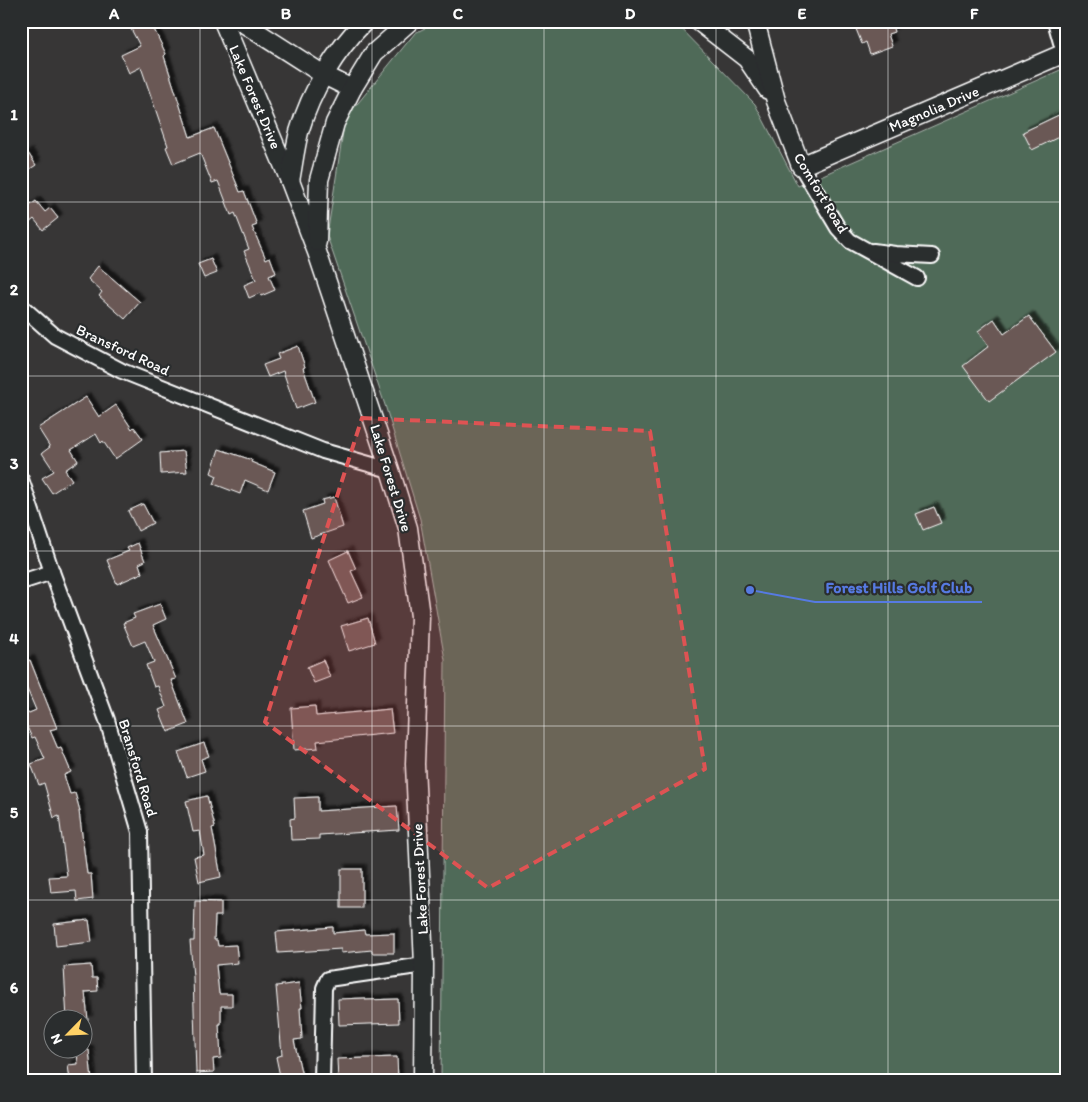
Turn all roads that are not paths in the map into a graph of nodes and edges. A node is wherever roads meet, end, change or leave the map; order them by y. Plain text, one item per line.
1 (223, 21) edge
2 (240, 21) edge
3 (365, 21) edge
4 (410, 21) edge
5 (698, 21) edge
6 (744, 21) edge
7 (1055, 21) edge
8 (757, 28) edge
9 (1066, 53) edge
10 (324, 75) junction
11 (352, 89) junction
12 (776, 102) junction
13 (801, 166) junction
14 (290, 181) junction
15 (860, 248) junction
16 (317, 252) junction
17 (932, 256) dead end
18 (917, 278) dead end
19 (21, 306) edge
20 (390, 470) junction
21 (21, 480) edge
22 (52, 572) junction
23 (21, 582) edge
24 (424, 965) junction
25 (144, 1081) edge
26 (322, 1081) edge
27 (423, 1081) edge

1 - 14 street, Lake Forest Drive
2 - 10 street
3 - 10 street
4 - 11 street
5 - 12 street, Comfort Road
6 - 8 street, Comfort Road
7 - 9 street
8 - 12 street, Comfort Road
9 - 13 street, Magnolia Drive
10 - 11 street
10 - 14 street
11 - 16 street
12 - 13 street, Comfort Road
13 - 15 street, Comfort Road
14 - 16 street, Lake Forest Drive
15 - 17 street
15 - 18 street, Comfort Road
16 - 20 street, Lake Forest Drive
19 - 20 street, Bransford Road
20 - 24 street, Lake Forest Drive
21 - 22 street, Bransford Road
22 - 23 street
22 - 25 street, Bransford Road
24 - 26 street
24 - 27 street, Lake Forest Drive

